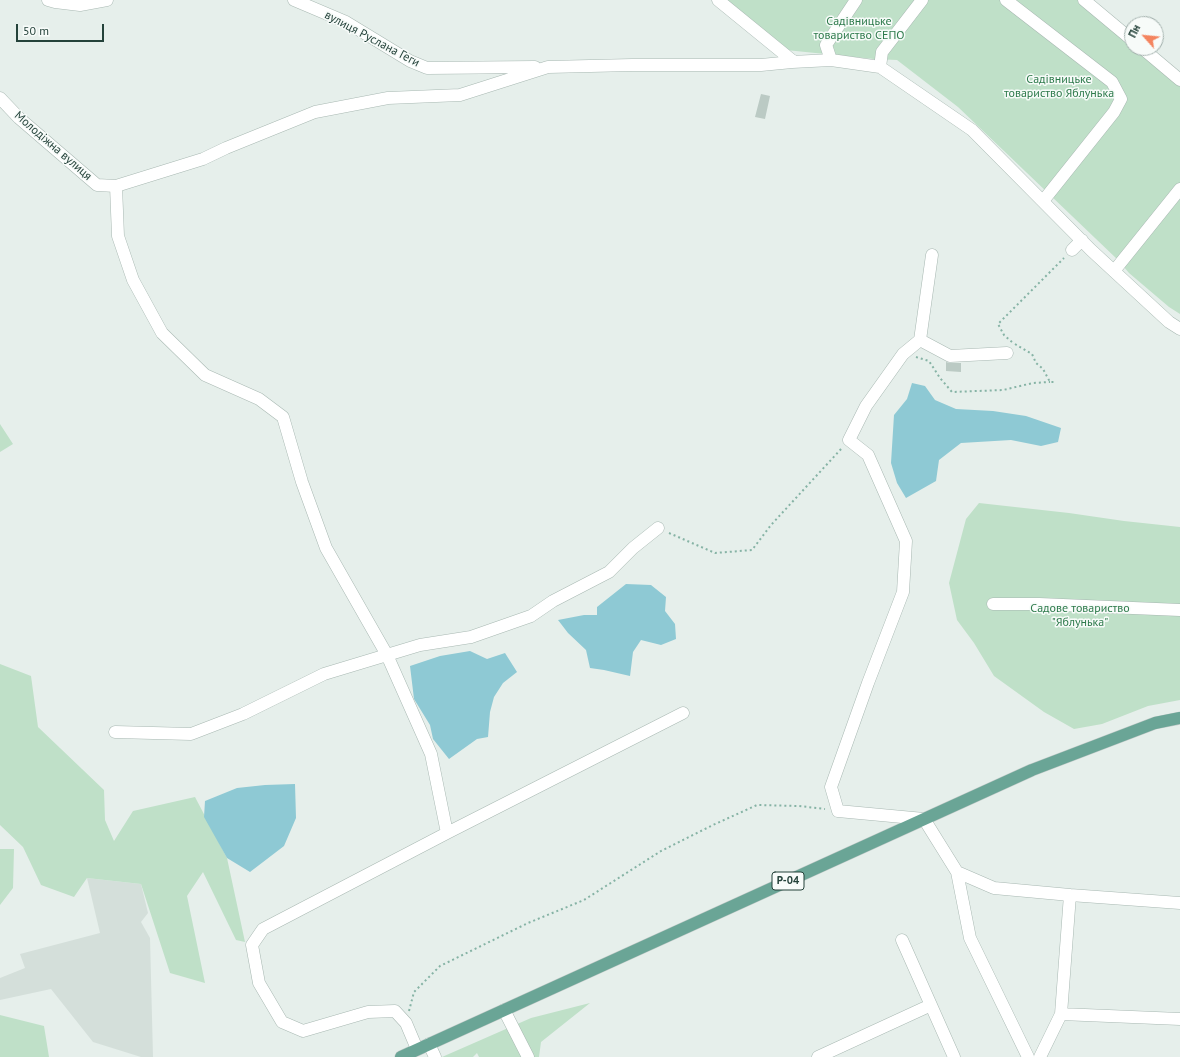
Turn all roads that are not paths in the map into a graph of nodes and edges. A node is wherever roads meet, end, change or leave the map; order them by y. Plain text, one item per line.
1 (48, 0) edge
2 (107, 0) edge
3 (294, 0) edge
4 (718, 0) edge
5 (922, 0) edge
6 (1006, 0) edge
7 (1084, 0) edge
8 (852, 2) edge
9 (1124, 33) edge
10 (1152, 56) edge
11 (831, 60) junction
12 (794, 62) junction
13 (548, 67) junction
14 (880, 67) junction
15 (1180, 80) edge
16 (0, 98) edge
17 (116, 186) junction
18 (1180, 189) edge
19 (1043, 201) junction
20 (1082, 240) junction
21 (1072, 250) road end
22 (932, 255) dead end
23 (1114, 271) junction
24 (1180, 329) edge
25 (920, 340) junction
26 (1007, 352) dead end
27 (658, 528) road end
28 (993, 604) dead end
29 (1180, 610) edge
30 (387, 655) junction
31 (683, 713) dead end
32 (1180, 718) edge
33 (115, 732) dead end
34 (924, 819) junction
35 (447, 833) junction
36 (957, 872) junction
37 (1070, 895) junction
38 (1180, 903) edge
39 (902, 940) dead end
40 (931, 1005) junction
41 (504, 1010) junction
42 (1061, 1014) junction
43 (1180, 1019) edge
44 (429, 1044) junction
45 (417, 1049) junction
46 (400, 1057) edge
47 (435, 1057) edge
48 (528, 1057) edge
49 (818, 1057) edge
50 (954, 1057) edge
51 (1028, 1057) edge
52 (1040, 1057) edge

1 - 2 street
3 - 13 street, вулиця Руслана Геги
4 - 12 street
5 - 14 street
6 - 19 street
7 - 9 street
8 - 11 street
10 - 15 street
11 - 12 street, вулиця Руслана Геги
11 - 14 street, вулиця Руслана Геги
12 - 13 street, вулиця Руслана Геги
13 - 17 street
14 - 19 street
16 - 17 street, Молодіжна вулиця
17 - 30 street
18 - 23 street
19 - 20 street
20 - 21 street
20 - 23 street
22 - 25 street
23 - 24 street
25 - 26 street
25 - 34 street
27 - 30 street
28 - 29 street
30 - 33 street
30 - 35 street
31 - 35 street
32 - 34 main road, Р-04
34 - 36 street
34 - 41 main road, Р-04
35 - 45 street
36 - 37 street
36 - 51 street
37 - 38 street
37 - 42 street
39 - 40 street
40 - 49 street
40 - 50 street
41 - 44 main road, Р-04
41 - 48 street
42 - 43 street
42 - 52 street
44 - 45 main road, Р-04
44 - 47 street
45 - 46 main road, Р-04

